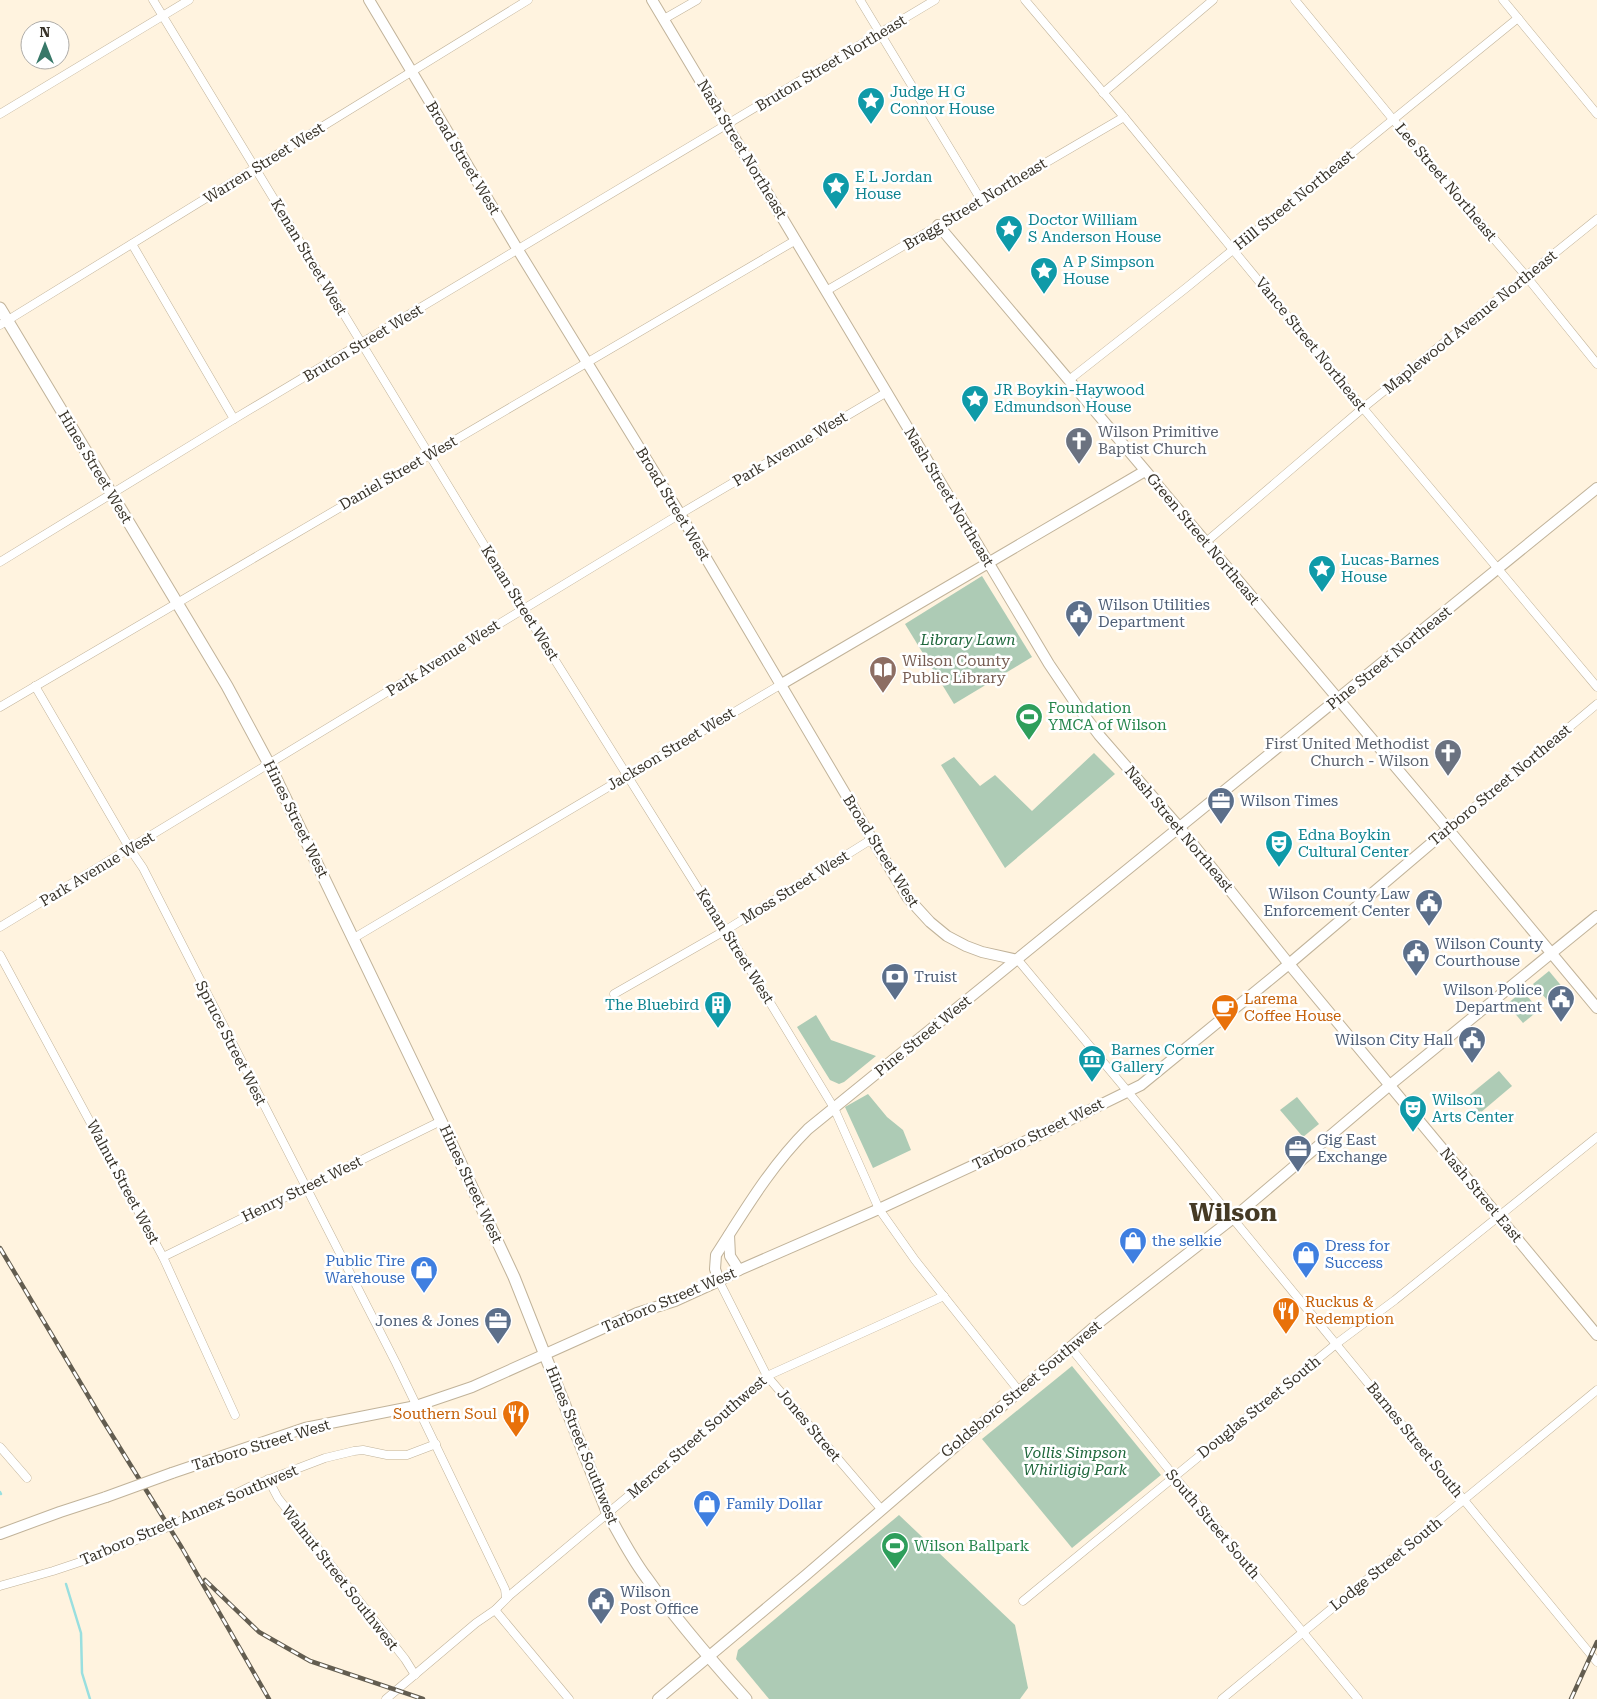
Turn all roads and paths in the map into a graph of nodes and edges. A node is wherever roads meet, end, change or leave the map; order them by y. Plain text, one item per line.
1 (153, 0) edge
2 (190, 0) edge
3 (369, 0) edge
4 (528, 0) edge
5 (652, 0) edge
6 (697, 0) edge
7 (860, 0) edge
8 (935, 0) edge
9 (1025, 0) edge
10 (1213, 0) edge
11 (1295, 0) edge
12 (1503, 0) edge
13 (163, 16) junction
14 (1518, 18) junction
15 (664, 19) junction
16 (880, 33) junction
17 (412, 71) junction
18 (1103, 93) junction
19 (0, 114) edge
20 (1597, 114) edge
21 (1124, 117) junction
22 (1394, 119) junction
23 (727, 126) junction
24 (256, 168) junction
25 (981, 200) junction
26 (1597, 219) edge
27 (938, 225) junction
28 (796, 240) junction
29 (132, 244) junction
30 (1234, 249) junction
31 (518, 250) junction
32 (1526, 276) junction
33 (826, 291) junction
34 (0, 308) edge
35 (4, 323) edge
36 (362, 343) junction
37 (587, 363) junction
38 (1597, 364) edge
39 (1068, 380) junction
40 (887, 392) junction
41 (1363, 408) junction
42 (234, 419) junction
43 (429, 454) junction
44 (1145, 471) junction
45 (1597, 488) edge
46 (111, 494) junction
47 (680, 514) junction
48 (1206, 542) junction
49 (0, 562) edge
50 (989, 562) junction
51 (1499, 569) junction
52 (177, 602) junction
53 (523, 609) junction
54 (780, 685) junction
55 (35, 686) junction
56 (1597, 687) edge
57 (1339, 699) junction
58 (1597, 704) edge
59 (0, 707) edge
60 (269, 764) junction
61 (628, 775) junction
62 (1180, 828) junction
63 (1448, 829) junction
64 (872, 839) junction
65 (130, 849) junction
66 (1597, 916) edge
67 (0, 927) edge
68 (726, 930) junction
69 (354, 938) junction
70 (1551, 953) junction
71 (0, 955) edge
72 (1018, 960) junction
73 (1289, 964) junction
74 (614, 994) dead end
75 (1597, 1008) edge
76 (1390, 1085) junction
77 (1128, 1091) junction
78 (834, 1108) junction
79 (442, 1121) junction
80 (1597, 1137) edge
81 (305, 1187) junction
82 (879, 1209) junction
83 (1498, 1216) junction
84 (1232, 1219) junction
85 (729, 1235) junction
86 (163, 1257) junction
87 (740, 1270) junction
88 (719, 1281) junction
89 (944, 1296) junction
90 (1597, 1335) edge
91 (1336, 1344) junction
92 (1070, 1347) junction
93 (545, 1354) junction
94 (767, 1376) junction
95 (1597, 1390) edge
96 (1019, 1391) junction
97 (416, 1406) junction
98 (235, 1415) dead end
99 (436, 1444) junction
100 (0, 1448) edge
101 (1174, 1476) junction
102 (27, 1478) dead end
103 (268, 1479) junction
104 (1464, 1500) junction
105 (881, 1509) junction
106 (608, 1514) junction
107 (0, 1534) edge
108 (0, 1586) edge
109 (506, 1598) junction
110 (1023, 1601) dead end
111 (495, 1610) junction
112 (1303, 1633) junction
113 (709, 1656) junction
114 (1597, 1662) edge
115 (415, 1675) junction
116 (386, 1699) edge
117 (569, 1699) edge
118 (658, 1699) edge
119 (746, 1699) edge
120 (1222, 1699) edge
121 (1358, 1699) edge

1 - 13 street, Kenan Street West
2 - 13 street
3 - 17 street, Broad Street West
4 - 17 street, Warren Street West
5 - 15 street, Nash Street Northeast
6 - 15 street
7 - 16 street
8 - 16 street, Bruton Street Northeast
9 - 18 street, Vance Street Northeast
10 - 18 street
11 - 22 street, Lee Street Northeast
12 - 14 street
13 - 19 street
13 - 24 street, Kenan Street West
14 - 20 street
14 - 22 street, Hill Street Northeast
15 - 23 street, Nash Street Northeast
16 - 23 street, Bruton Street Northeast
16 - 25 street
17 - 24 street, Warren Street West
17 - 31 street, Broad Street West
18 - 21 street, Vance Street Northeast
21 - 25 street, Bragg Street Northeast
21 - 30 street, Vance Street Northeast
22 - 30 street, Hill Street Northeast
22 - 32 street, Lee Street Northeast
23 - 28 street, Nash Street Northeast
23 - 31 street, Bruton Street West
24 - 29 street, Warren Street West
24 - 36 street, Kenan Street West
25 - 27 street, Bragg Street Northeast
26 - 32 street, Maplewood Avenue Northeast
27 - 33 street, Bragg Street Northeast
27 - 39 street, Green Street Northeast
28 - 33 street, Nash Street Northeast
28 - 37 street, Daniel Street West
29 - 35 street, Warren Street West
29 - 42 street
30 - 39 street, Hill Street Northeast
30 - 41 street, Vance Street Northeast
31 - 36 street, Bruton Street West
31 - 37 street, Broad Street West
32 - 38 street, Lee Street Northeast
32 - 41 street, Maplewood Avenue Northeast
33 - 40 street, Nash Street Northeast
34 - 35 main road, Hines Street West
35 - 46 main road, Hines Street West
36 - 42 street, Bruton Street West
36 - 43 street, Kenan Street West
37 - 43 street, Daniel Street West
37 - 47 street, Broad Street West
39 - 44 street, Green Street Northeast
40 - 47 street, Park Avenue West
40 - 50 street, Nash Street Northeast
41 - 48 street, Maplewood Avenue Northeast
41 - 51 street, Vance Street Northeast
42 - 46 street, Bruton Street West
43 - 52 street, Daniel Street West
43 - 53 street, Kenan Street West
44 - 48 street, Green Street Northeast
44 - 50 street, Jackson Street West
45 - 51 street, Pine Street Northeast
46 - 49 street, Bruton Street West
46 - 52 main road, Hines Street West
47 - 53 street, Park Avenue West
47 - 54 street, Broad Street West
48 - 57 street, Green Street Northeast
50 - 54 street, Jackson Street West
50 - 62 street, Nash Street Northeast
51 - 56 street, Vance Street Northeast
51 - 57 street, Pine Street Northeast
52 - 55 street, Daniel Street West
52 - 60 main road, Hines Street West
53 - 60 street, Park Avenue West
53 - 61 street, Kenan Street West
54 - 61 street, Jackson Street West
54 - 64 street, Broad Street West
55 - 59 street, Daniel Street West
55 - 65 street, Spruce Street West
57 - 62 street, Pine Street Northeast
57 - 63 street, Green Street Northeast
58 - 63 street, Tarboro Street Northeast
60 - 65 street, Park Avenue West
60 - 69 main road, Hines Street West
61 - 68 street, Kenan Street West
61 - 69 street, Jackson Street West
62 - 72 street, Pine Street West
62 - 73 street, Nash Street Northeast
63 - 70 street, Green Street Northeast
63 - 73 street, Tarboro Street Northeast
64 - 68 street, Moss Street West
64 - 72 street, Broad Street West
65 - 67 street, Park Avenue West
65 - 81 street, Spruce Street West
66 - 70 street, Goldsboro Street Southwest
68 - 74 street, Moss Street West
68 - 78 street, Kenan Street West
69 - 79 main road, Hines Street West
70 - 75 street, Green Street Northeast
70 - 76 street, Goldsboro Street Southwest
71 - 86 street, Walnut Street West
72 - 77 street, Barnes Street South
72 - 78 street, Pine Street West
73 - 76 street, Nash Street East
73 - 77 street, Tarboro Street West
76 - 83 street, Nash Street East
76 - 84 street, Goldsboro Street Southwest
77 - 82 street, Tarboro Street West
77 - 84 street, Barnes Street South
78 - 82 street, Kenan Street West
78 - 85 street, Pine Street West
79 - 81 street, Henry Street West
79 - 93 main road, Hines Street West
80 - 83 street, Douglas Street South
81 - 86 street, Henry Street West
81 - 97 street, Spruce Street West
82 - 87 street, Tarboro Street West
82 - 89 street, Kenan Street West
83 - 90 street, Nash Street East
83 - 91 street, Douglas Street South
84 - 91 street, Barnes Street South
84 - 92 street, Goldsboro Street Southwest
85 - 87 street
85 - 88 street, Pine Street West
86 - 98 street, Walnut Street West
87 - 88 street, Tarboro Street West
88 - 93 street, Tarboro Street West
88 - 94 street, Jones Street
89 - 94 street, Mercer Street Southwest
89 - 96 street, Kenan Street West
91 - 101 street, Douglas Street South
91 - 104 street, Barnes Street South
92 - 96 street, Goldsboro Street Southwest
92 - 101 street, South Street South
93 - 97 street, Tarboro Street West
93 - 106 main road, Hines Street Southwest
94 - 105 street, Jones Street
94 - 106 street, Mercer Street Southwest
95 - 104 street, Lodge Street South
96 - 105 street, Goldsboro Street Southwest
97 - 99 street, Spruce Street West
97 - 107 street, Tarboro Street West, bridge
99 - 103 street, Tarboro Street Annex Southwest
99 - 109 street, Spruce Street West
100 - 102 street
101 - 110 street, Douglas Street South
101 - 112 street, South Street South
103 - 108 street, Tarboro Street Annex Southwest
103 - 115 street, Walnut Street Southwest
104 - 112 street, Lodge Street South
104 - 114 street, Barnes Street South
105 - 113 street, Goldsboro Street Southwest
106 - 109 street, Mercer Street Southwest
106 - 113 main road, Hines Street Southwest
109 - 111 street, Mercer Street Southwest
111 - 115 street, Mercer Street Southwest
111 - 117 street
112 - 120 street, Lodge Street South
112 - 121 street, South Street South
113 - 118 street, Goldsboro Street Southwest
113 - 119 main road, Hines Street Southwest
115 - 116 street, Mercer Street Southwest

